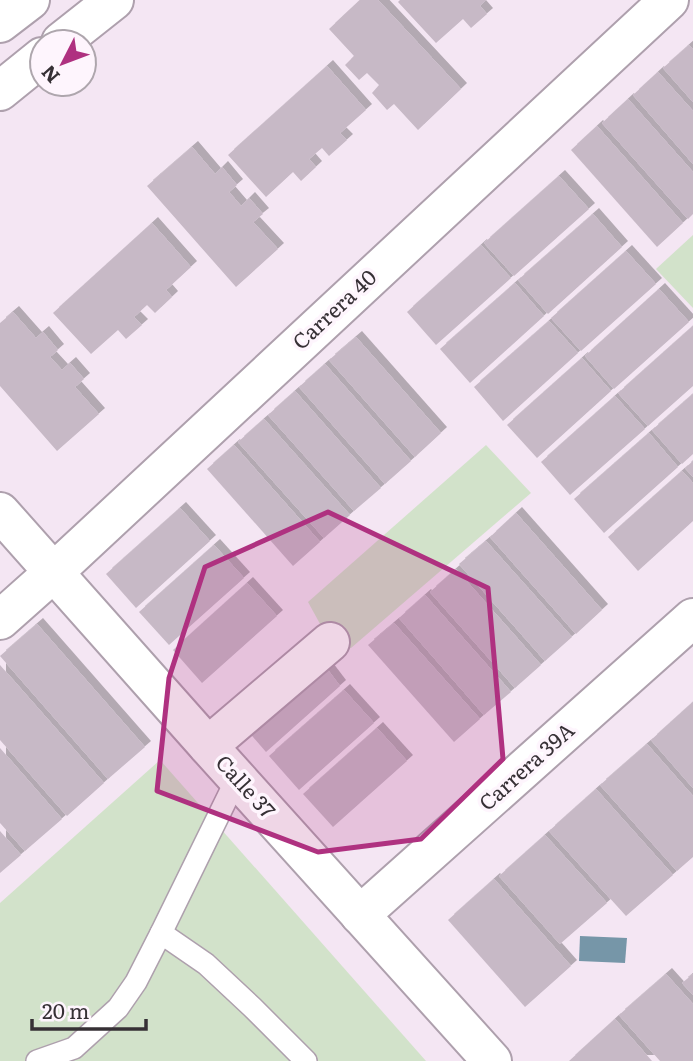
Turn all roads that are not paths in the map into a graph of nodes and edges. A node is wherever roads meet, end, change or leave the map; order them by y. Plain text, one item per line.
1 (30, 0) edge
2 (114, 0) edge
3 (669, 0) edge
4 (0, 23) edge
5 (79, 28) edge
6 (28, 68) edge
7 (0, 91) edge
8 (0, 512) edge
9 (54, 572) junction
10 (693, 618) edge
11 (0, 620) edge
12 (331, 642) dead end
13 (208, 746) junction
14 (237, 778) junction
15 (360, 915) junction
16 (162, 933) junction
17 (37, 1061) edge
18 (306, 1061) edge
19 (492, 1061) edge

1 - 4 street
2 - 5 street
3 - 9 street, Carrera 40
6 - 7 street
8 - 9 street, Calle 37
9 - 11 street, Carrera 40
9 - 13 street, Calle 37
10 - 15 street, Carrera 39A
12 - 13 street
13 - 14 street, Calle 37
14 - 15 street, Calle 37
14 - 16 lane
15 - 19 street, Calle 37
16 - 17 lane
16 - 18 lane

